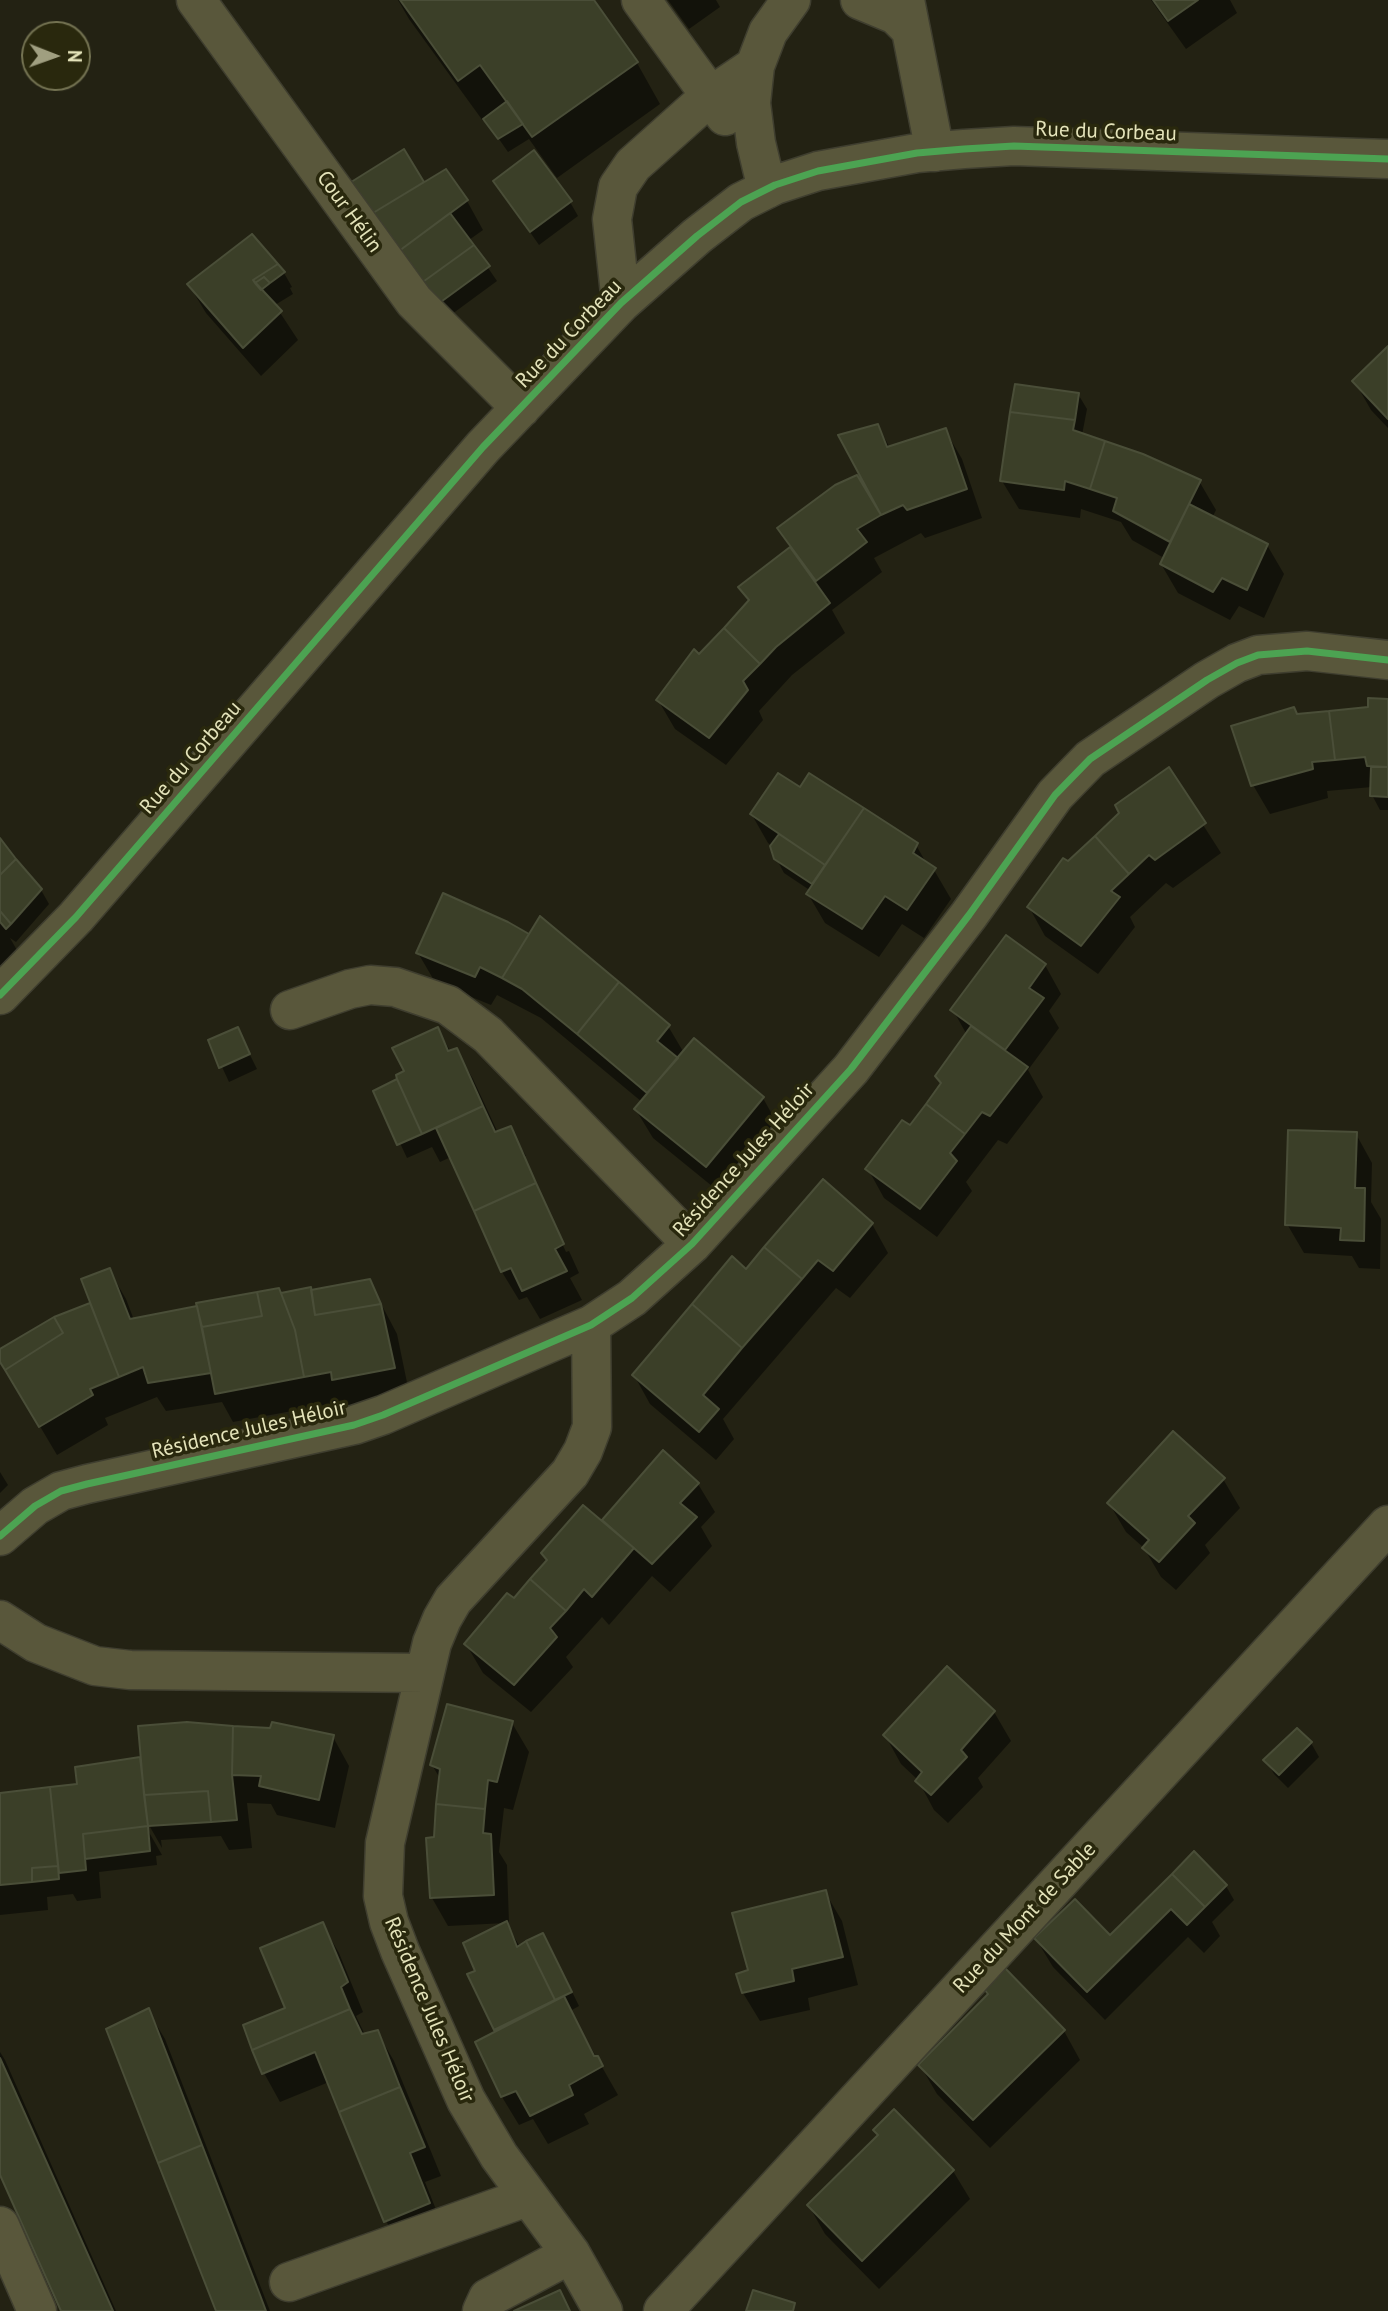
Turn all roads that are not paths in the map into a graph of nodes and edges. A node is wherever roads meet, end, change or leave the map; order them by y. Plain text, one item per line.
1 (196, 0) edge
2 (641, 0) edge
3 (860, 0) edge
4 (793, 1) edge
5 (908, 15) edge
6 (755, 66) junction
7 (709, 97) junction
8 (756, 143) junction
9 (935, 152) junction
10 (1388, 159) edge
11 (767, 188) junction
12 (621, 303) junction
13 (521, 408) junction
14 (1388, 660) edge
15 (0, 995) edge
16 (289, 1010) dead end
17 (692, 1244) junction
18 (591, 1325) junction
19 (1388, 1525) edge
20 (0, 1535) edge
21 (0, 1620) edge
22 (424, 1673) junction
23 (527, 2197) junction
24 (0, 2226) edge
25 (571, 2255) junction
26 (289, 2282) dead end
27 (37, 2311) edge
28 (482, 2311) edge
29 (603, 2311) edge
30 (663, 2311) edge

1 - 13 street, Cour Hélin
2 - 7 street
3 - 5 street
4 - 6 street
5 - 9 street
6 - 7 street
6 - 8 street
7 - 8 street
7 - 12 street
8 - 11 street
9 - 10 street, Rue du Corbeau
9 - 11 street, Rue du Corbeau
11 - 12 street, Rue du Corbeau
12 - 13 street, Rue du Corbeau
13 - 15 street, Rue du Corbeau
14 - 17 street, Résidence Jules Héloir
16 - 17 street, Résidence Jules Héloir
17 - 18 street, Résidence Jules Héloir
18 - 20 street, Résidence Jules Héloir
18 - 22 street, Résidence Jules Héloir
19 - 30 street, Rue du Mont de Sable
21 - 22 street
22 - 23 street, Résidence Jules Héloir
23 - 25 street, Résidence Jules Héloir
23 - 26 street
24 - 27 street
25 - 28 street
25 - 29 street, Résidence Jules Héloir

